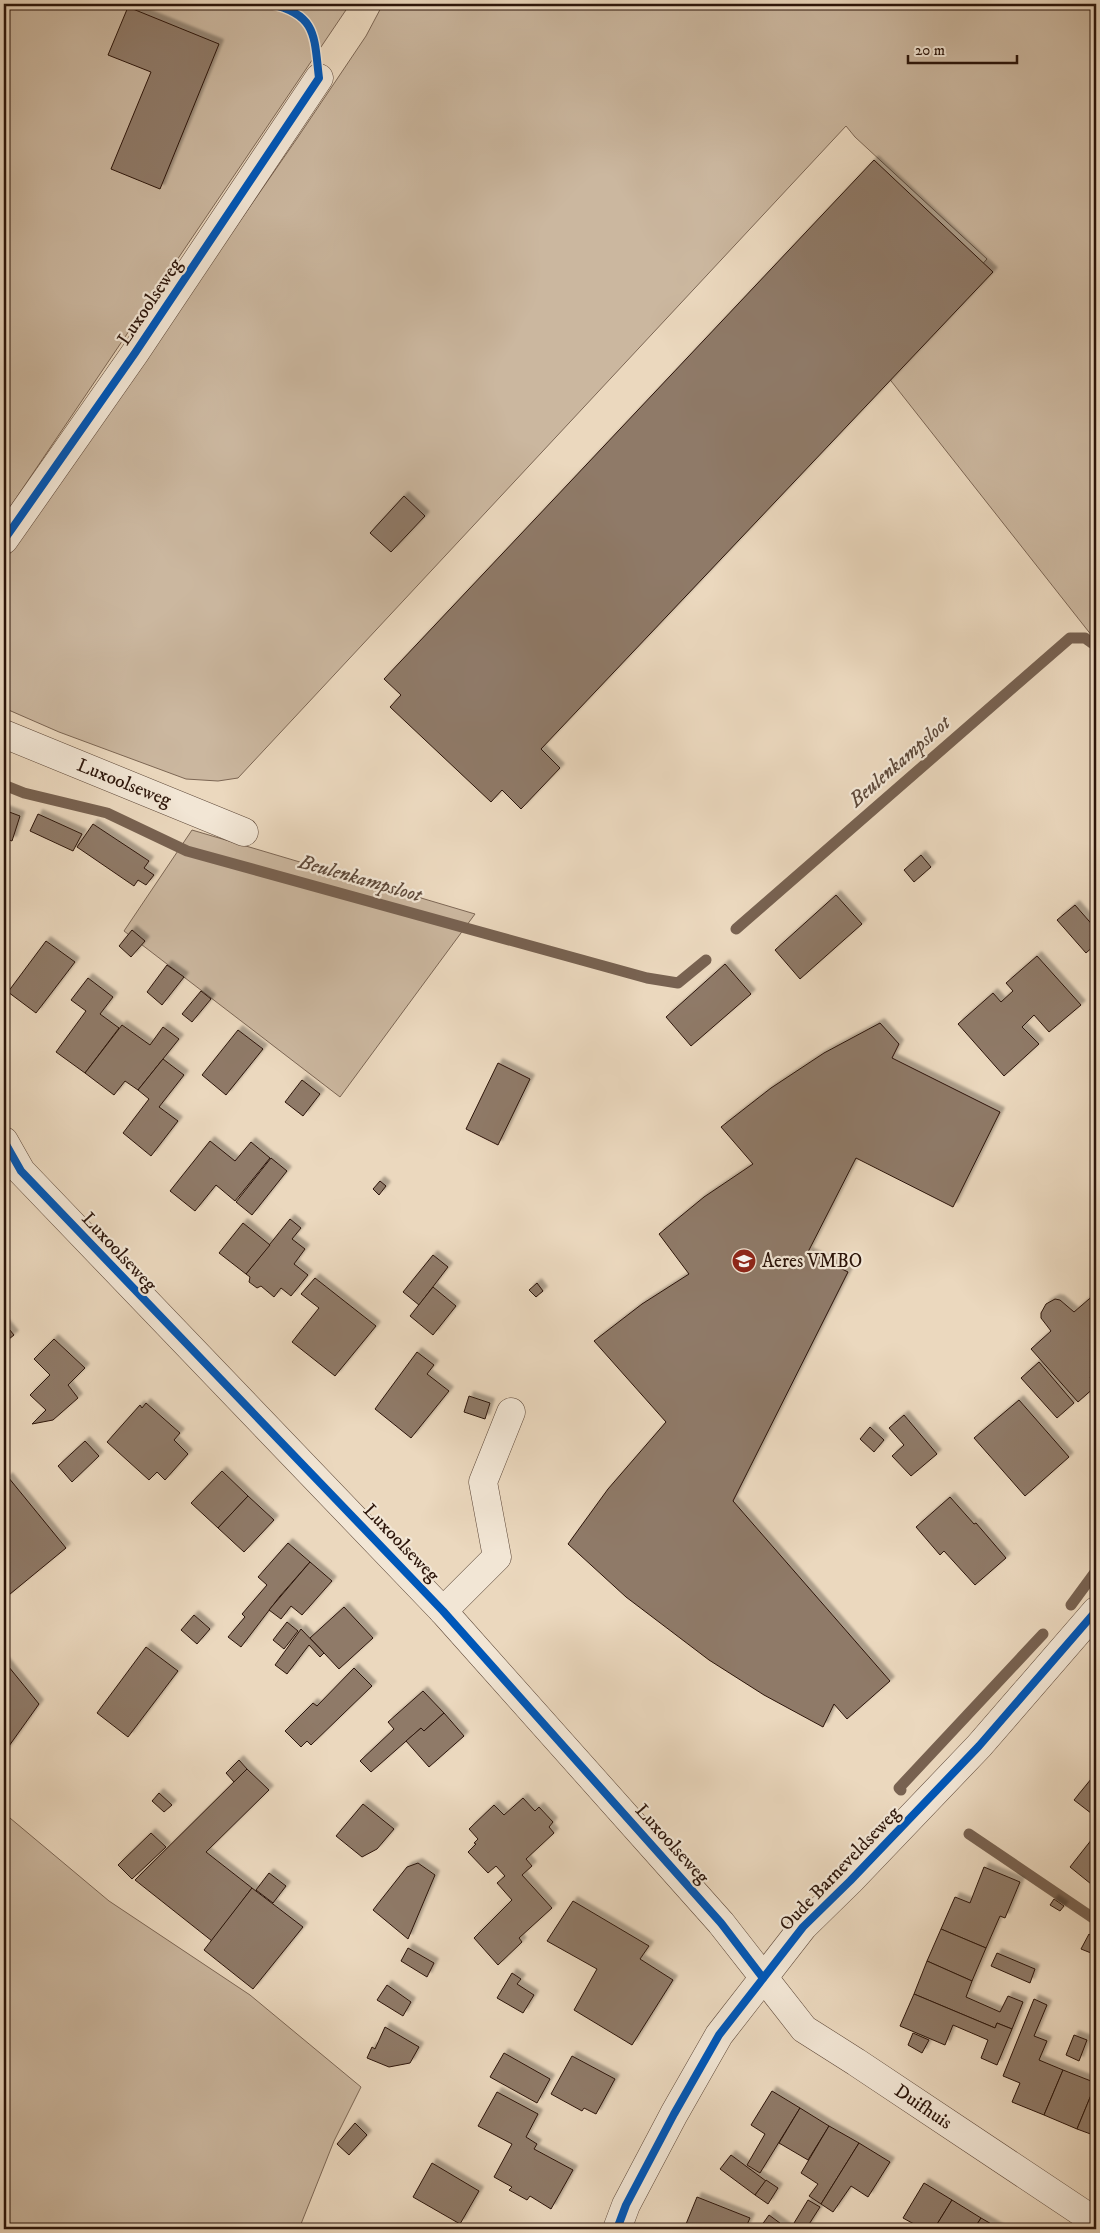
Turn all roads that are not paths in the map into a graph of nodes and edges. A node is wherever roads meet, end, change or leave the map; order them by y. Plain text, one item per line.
1 (319, 78) dead end
2 (4, 540) edge
3 (4, 734) edge
4 (244, 832) dead end
5 (4, 1141) edge
6 (511, 1412) dead end
7 (443, 1611) junction
8 (1096, 1611) edge
9 (763, 1978) junction
10 (1096, 2222) edge
11 (617, 2229) edge

1 - 2 street, Luxoolseweg
3 - 4 street, Luxoolseweg
5 - 7 street, Luxoolseweg
6 - 7 street, Luxoolseweg
7 - 9 street, Luxoolseweg
8 - 9 street, Oude Barneveldseweg
9 - 10 street, Duifhuis
9 - 11 street, Oude Barneveldseweg

